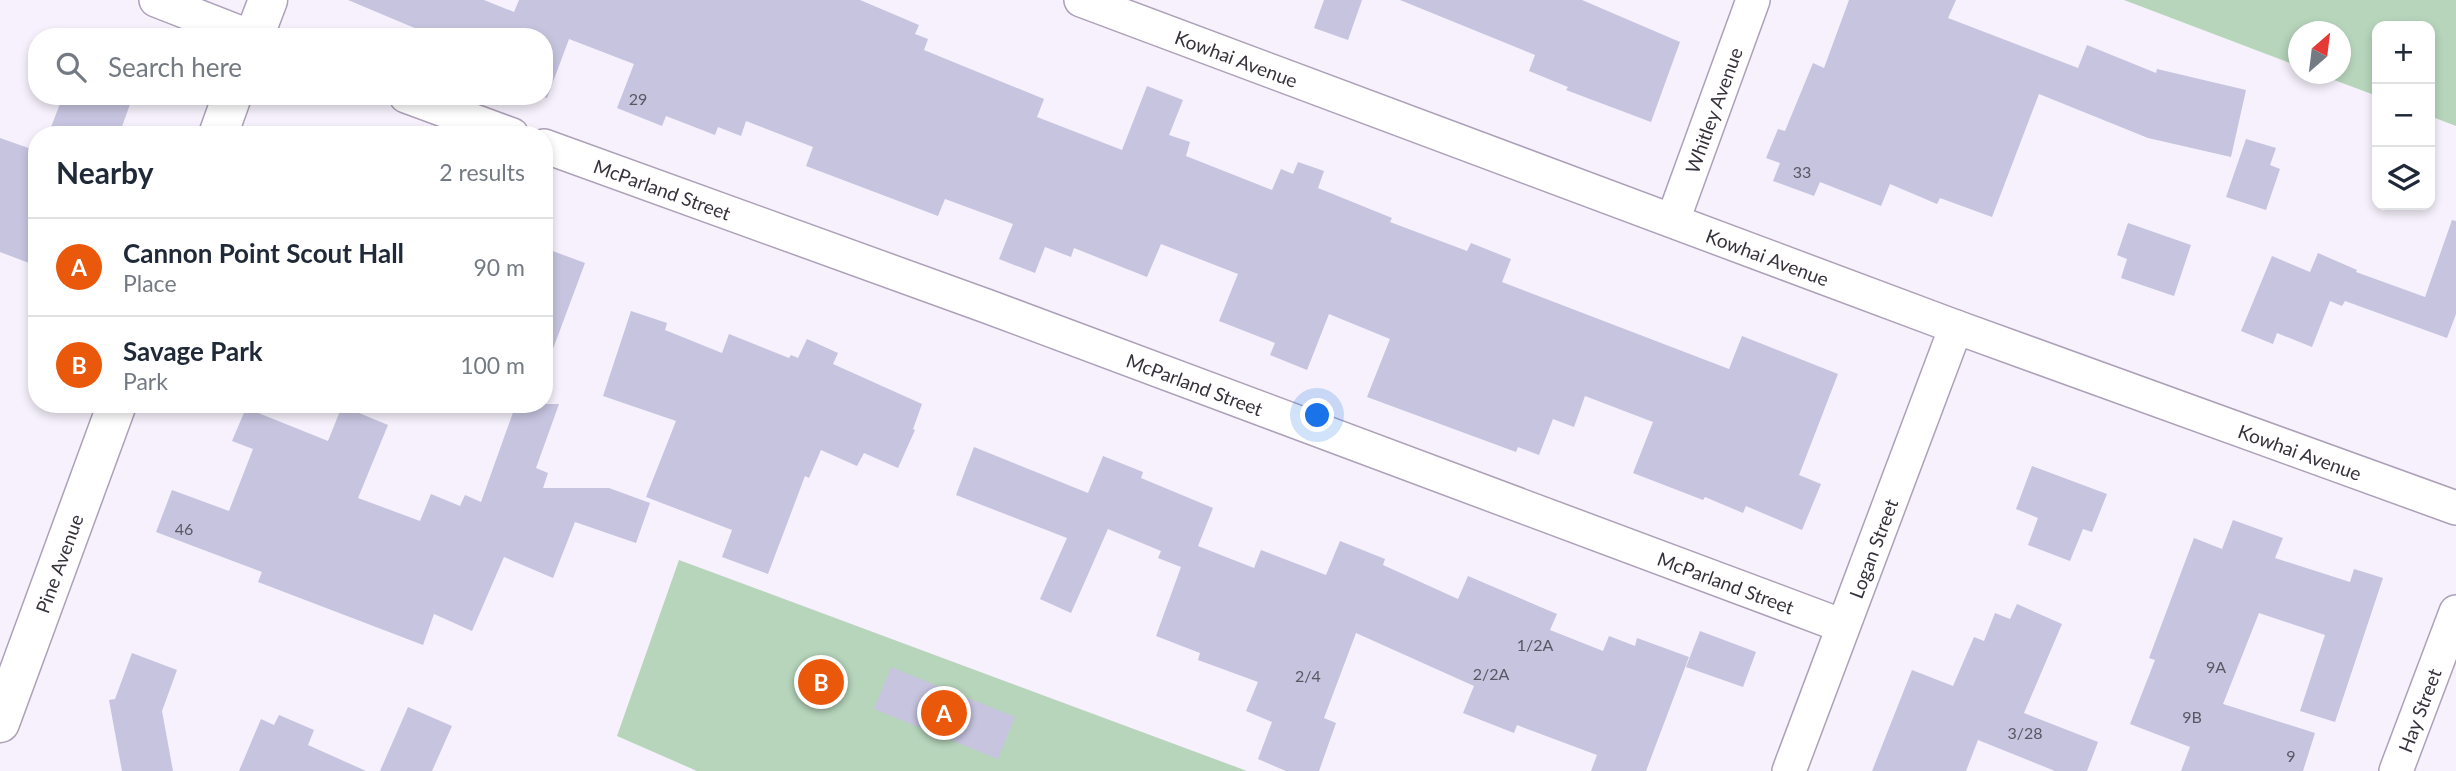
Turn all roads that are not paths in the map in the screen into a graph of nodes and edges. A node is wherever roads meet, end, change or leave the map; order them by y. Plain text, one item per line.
1 (156, 0) edge
2 (268, 0) edge
3 (1081, 0) edge
4 (1753, 0) edge
5 (229, 28) edge
6 (257, 28) edge
7 (229, 105) edge
8 (430, 105) edge
9 (221, 126) edge
10 (488, 126) edge
11 (553, 149) edge
12 (1673, 219) junction
13 (1956, 327) junction
14 (114, 413) edge
15 (2456, 508) edge
16 (2456, 612) edge
17 (1843, 626) junction
18 (0, 723) edge
19 (1789, 771) edge
20 (2396, 771) edge

1 - 5 street
2 - 6 street
3 - 12 street, Kowhai Avenue
4 - 12 street, Whitley Avenue
7 - 9 street
8 - 10 street
11 - 17 street, McParland Street
12 - 13 street, Kowhai Avenue
13 - 15 street, Kowhai Avenue
13 - 17 street, Logan Street
14 - 18 street, Pine Avenue
16 - 20 street, Hay Street
17 - 19 street, Logan Street

